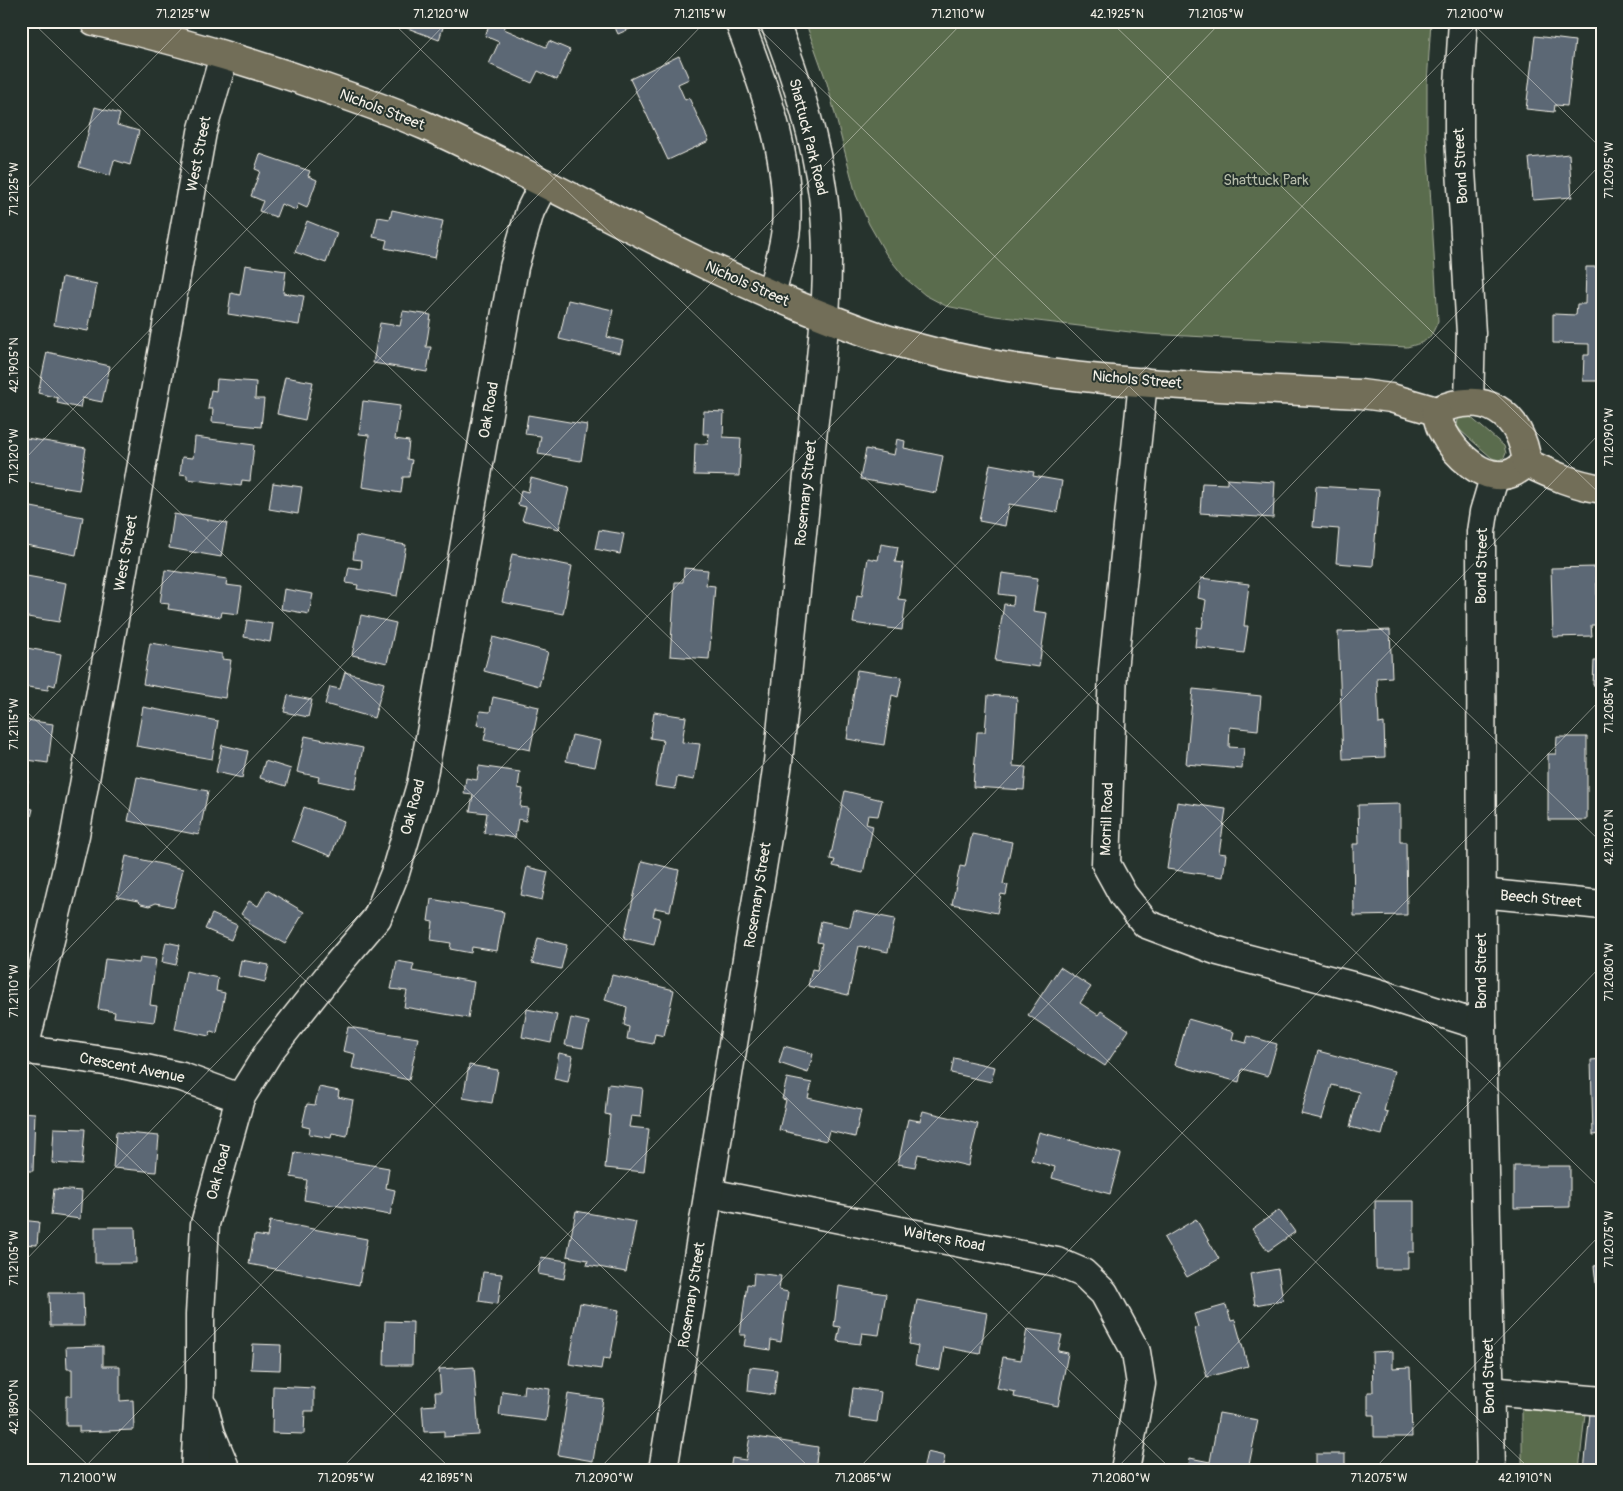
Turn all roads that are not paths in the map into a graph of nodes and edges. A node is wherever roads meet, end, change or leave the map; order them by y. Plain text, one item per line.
1 (94, 21) edge
2 (739, 21) edge
3 (774, 21) edge
4 (1463, 21) edge
5 (224, 56) junction
6 (544, 183) junction
7 (771, 295) junction
8 (825, 317) junction
9 (1143, 382) junction
10 (1469, 402) junction
11 (1436, 411) junction
12 (1527, 463) junction
13 (1495, 475) junction
14 (1602, 489) edge
15 (1481, 893) junction
16 (1602, 904) edge
17 (1482, 1026) junction
18 (22, 1049) edge
19 (240, 1098) junction
20 (709, 1193) junction
21 (200, 1390) junction
22 (1489, 1391) junction
23 (1602, 1401) edge
24 (194, 1470) edge
25 (226, 1470) edge
26 (663, 1470) edge
27 (1125, 1470) edge
28 (1491, 1470) edge

1 - 5 main road, Nichols Street
2 - 7 street, Shattuck Park Road
3 - 8 street, Shattuck Park Road
4 - 10 street, Bond Street
5 - 6 main road, Nichols Street
5 - 18 street, West Street
6 - 7 main road, Nichols Street
6 - 19 street, Oak Road
7 - 8 main road, Nichols Street
8 - 9 main road, Nichols Street
8 - 20 street, Rosemary Street
9 - 11 main road, Nichols Street
9 - 17 street, Morrill Road
10 - 11 main road
10 - 12 main road
11 - 13 main road
12 - 13 main road
12 - 14 main road
13 - 15 street, Bond Street
15 - 16 street, Beech Street
15 - 17 street, Bond Street
17 - 22 street, Bond Street
18 - 19 street, Crescent Avenue
19 - 21 street, Oak Road
20 - 26 street, Rosemary Street
20 - 27 street, Walters Road
21 - 24 street, Oak Road
21 - 25 street, Oak Road
22 - 23 street
22 - 28 street, Bond Street

